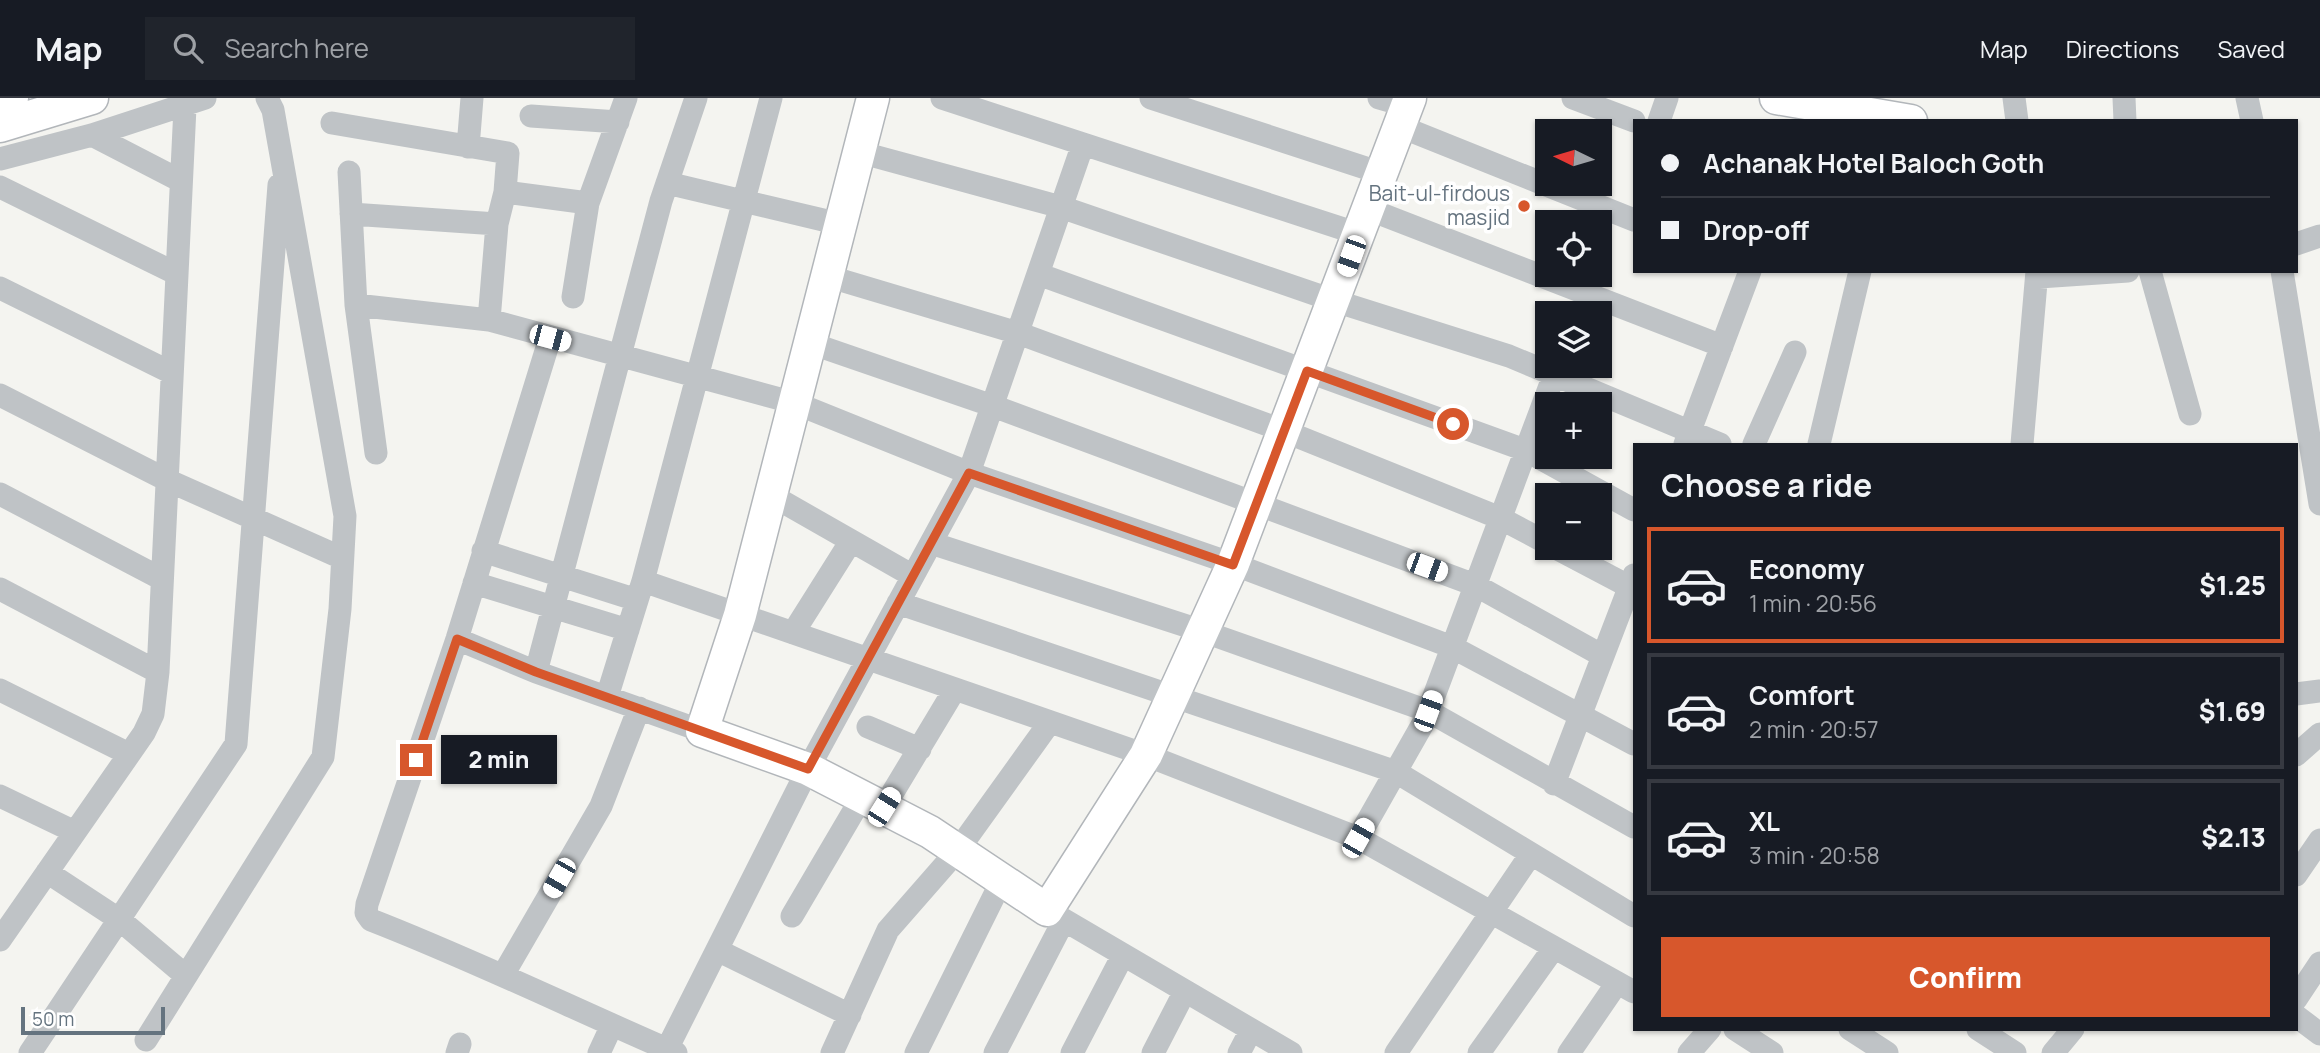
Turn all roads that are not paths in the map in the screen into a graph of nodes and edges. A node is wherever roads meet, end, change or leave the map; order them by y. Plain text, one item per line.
1 (12, 98) edge
2 (92, 98) edge
3 (267, 98) edge
4 (472, 98) edge
5 (626, 98) edge
6 (696, 98) edge
7 (771, 98) edge
8 (873, 98) edge
9 (942, 98) edge
10 (1151, 98) edge
11 (1573, 98) edge
12 (1667, 98) edge
13 (1776, 98) edge
14 (2014, 98) edge
15 (2124, 98) edge
16 (2247, 98) edge
17 (0, 100) edge
18 (195, 102) edge
19 (1399, 107) edge
20 (1851, 110) edge
21 (531, 116) dead end
22 (1660, 119) edge
23 (1900, 119) edge
24 (2017, 119) edge
25 (2125, 119) edge
26 (2252, 119) edge
27 (1633, 121) edge
28 (618, 122) junction
29 (332, 123) dead end
30 (0, 126) edge
31 (92, 135) junction
32 (1083, 144) junction
33 (468, 146) junction
34 (859, 152) junction
35 (282, 154) junction
36 (0, 159) edge
37 (349, 172) dead end
38 (1381, 173) junction
39 (181, 181) junction
40 (667, 183) junction
41 (0, 187) edge
42 (505, 192) junction
43 (744, 201) junction
44 (589, 203) junction
45 (1061, 207) junction
46 (351, 214) junction
47 (1633, 220) edge
48 (1364, 221) junction
49 (497, 224) junction
50 (840, 224) junction
51 (2320, 236) edge
52 (2298, 243) edge
53 (1749, 273) edge
54 (1860, 273) edge
55 (2068, 273) edge
56 (2151, 273) edge
57 (2282, 273) edge
58 (177, 274) junction
59 (1038, 274) junction
60 (2038, 274) edge
61 (827, 276) junction
62 (0, 288) edge
63 (573, 297) dead end
64 (1335, 301) junction
65 (356, 305) junction
66 (489, 320) junction
67 (1018, 333) junction
68 (550, 338) junction
69 (810, 343) junction
70 (1722, 346) junction
71 (1795, 352) dead end
72 (620, 356) junction
73 (1535, 367) edge
74 (1307, 371) junction
75 (172, 373) junction
76 (697, 377) junction
77 (1553, 378) edge
78 (1560, 378) edge
79 (0, 395) edge
80 (794, 403) junction
81 (993, 406) junction
82 (2190, 414) dead end
83 (1284, 431) junction
84 (1687, 438) edge
85 (1714, 443) edge
86 (1754, 443) edge
87 (1819, 443) edge
88 (2022, 443) edge
89 (1525, 450) junction
90 (376, 453) dead end
91 (969, 473) junction
92 (167, 480) junction
93 (0, 494) edge
94 (771, 495) junction
95 (2320, 504) edge
96 (1256, 505) junction
97 (1633, 508) edge
98 (1500, 519) junction
99 (253, 521) junction
100 (1535, 537) edge
101 (851, 541) junction
102 (931, 543) junction
103 (483, 551) junction
104 (342, 558) junction
105 (1584, 560) edge
106 (1233, 565) junction
107 (913, 576) junction
108 (561, 578) junction
109 (162, 579) junction
110 (1632, 581) edge
111 (474, 583) junction
112 (1475, 584) junction
113 (0, 589) edge
114 (640, 590) junction
115 (898, 603) junction
116 (553, 608) junction
117 (740, 615) junction
118 (1625, 629) edge
119 (628, 630) junction
120 (1202, 631) junction
121 (793, 633) junction
122 (457, 639) junction
123 (1452, 647) junction
124 (1603, 656) junction
125 (868, 659) junction
126 (158, 672) junction
127 (536, 672) junction
128 (954, 689) junction
129 (0, 690) edge
130 (2320, 691) edge
131 (2298, 694) edge
132 (1172, 696) junction
133 (607, 697) junction
134 (639, 708) junction
135 (1428, 711) junction
136 (1581, 713) junction
137 (1050, 722) junction
138 (868, 727) dead end
139 (702, 731) junction
140 (2320, 734) edge
141 (1633, 743) edge
142 (920, 749) junction
143 (2298, 753) edge
144 (129, 754) junction
145 (1146, 755) junction
146 (808, 769) junction
147 (1396, 772) junction
148 (1554, 784) junction
149 (0, 796) edge
150 (873, 802) junction
151 (1633, 826) edge
152 (75, 832) junction
153 (1358, 838) junction
154 (2320, 840) edge
155 (958, 850) junction
156 (1531, 854) junction
157 (47, 872) junction
158 (2298, 872) edge
159 (1002, 880) junction
160 (1492, 914) junction
161 (1055, 915) junction
162 (1633, 915) edge
163 (792, 916) dead end
164 (120, 920) junction
165 (0, 940) edge
166 (1553, 949) junction
167 (717, 950) junction
168 (1123, 955) junction
169 (2320, 963) edge
170 (503, 975) junction
171 (186, 976) junction
172 (1626, 988) edge
173 (1185, 991) junction
174 (2298, 996) edge
175 (850, 1015) junction
176 (2298, 1018) edge
177 (612, 1026) junction
178 (1251, 1030) junction
179 (1707, 1031) edge
180 (1738, 1031) edge
181 (1853, 1031) edge
182 (1981, 1031) edge
183 (2070, 1031) edge
184 (2320, 1034) edge
185 (146, 1040) dead end
186 (671, 1051) edge
187 (30, 1053) edge
188 (599, 1053) edge
189 (832, 1053) edge
190 (916, 1053) edge
191 (995, 1053) edge
192 (1072, 1053) edge
193 (1153, 1053) edge
194 (1239, 1053) edge
195 (1291, 1053) edge
196 (1396, 1053) edge
197 (1479, 1053) edge
198 (1569, 1053) edge
199 (1689, 1053) edge
200 (1772, 1053) edge
201 (1887, 1053) edge
202 (2015, 1053) edge
203 (2053, 1053) edge

1 - 17 street
2 - 30 street
3 - 35 street
4 - 33 street
5 - 28 street
6 - 40 street
7 - 43 street
8 - 34 street
9 - 32 street
10 - 38 street
11 - 27 street
12 - 22 street
13 - 20 street
14 - 24 street
15 - 25 street
16 - 26 street
18 - 31 street
18 - 39 street
19 - 38 street
19 - 47 street
20 - 23 street
21 - 28 street
28 - 44 street
29 - 33 street
31 - 36 street
31 - 39 street
32 - 45 street
32 - 48 street
33 - 42 street
34 - 45 street
34 - 50 street
35 - 99 street
35 - 104 street
37 - 46 street
38 - 48 street
39 - 58 street
40 - 43 street
40 - 72 street
41 - 58 street
42 - 44 street
42 - 49 street
43 - 50 street
43 - 76 street
44 - 63 street
45 - 59 street
45 - 64 street
46 - 49 street
46 - 65 street
48 - 64 street
48 - 70 street
49 - 66 street
50 - 61 street
51 - 52 street
53 - 70 street
54 - 87 street
55 - 60 street
56 - 82 street
57 - 95 street
58 - 75 street
59 - 67 street
59 - 74 street
60 - 88 street
61 - 67 street
61 - 69 street
62 - 75 street
64 - 73 street
64 - 74 street
65 - 66 street
65 - 90 street
66 - 68 street
67 - 81 street
67 - 83 street
68 - 72 street
68 - 103 street
69 - 80 street
69 - 81 street
70 - 84 street
71 - 86 street
72 - 76 street
72 - 108 street
74 - 83 street
74 - 89 street
75 - 92 street
76 - 80 street
76 - 114 street
77 - 89 street
78 - 84 street
79 - 92 street
80 - 91 street
80 - 94 street
81 - 91 street
81 - 96 street
83 - 96 street
83 - 98 street
84 - 85 street
89 - 97 street
89 - 98 street
91 - 102 street
91 - 106 street
92 - 99 street
92 - 109 street
93 - 109 street
94 - 101 street
94 - 117 street
96 - 106 street
96 - 112 street
98 - 100 street
98 - 112 street
99 - 104 street
99 - 164 street
101 - 107 street
101 - 121 street
102 - 107 street
102 - 120 street
103 - 108 street
103 - 111 street
104 - 171 street
105 - 110 street
106 - 120 street
106 - 123 street
107 - 115 street
108 - 114 street
108 - 116 street
109 - 126 street
110 - 118 street
111 - 116 street
111 - 122 street
112 - 123 street
112 - 124 street
113 - 126 street
114 - 117 street
114 - 119 street
115 - 125 street
115 - 132 street
116 - 119 street
116 - 127 street
117 - 121 street
117 - 139 street
118 - 124 street
119 - 133 street
120 - 132 street
120 - 135 street
121 - 125 street
122 - 127 street
122 - 170 street
123 - 135 street
123 - 136 street
124 - 136 street
125 - 128 street
125 - 146 street
126 - 144 street
127 - 133 street
128 - 137 street
128 - 142 street
129 - 144 street
130 - 131 street
132 - 145 street
132 - 147 street
133 - 134 street
134 - 139 street
134 - 170 street
135 - 147 street
135 - 148 street
136 - 141 street
136 - 148 street
137 - 145 street
137 - 155 street
138 - 142 street
139 - 146 street
140 - 143 street
142 - 150 street
144 - 152 street
145 - 153 street
145 - 161 street
146 - 150 street
146 - 167 street
147 - 153 street
147 - 156 street
148 - 151 street
149 - 152 street
150 - 155 street
150 - 163 street
152 - 157 street
153 - 160 street
154 - 158 street
155 - 159 street
155 - 175 street
156 - 160 street
156 - 162 street
157 - 164 street
157 - 165 street
159 - 161 street
159 - 190 street
160 - 166 street
160 - 196 street
161 - 168 street
161 - 191 street
164 - 171 street
164 - 187 street
166 - 172 street
166 - 197 street
167 - 175 street
167 - 186 street
168 - 173 street
168 - 192 street
169 - 174 street
170 - 177 street
171 - 185 street
172 - 198 street
173 - 178 street
173 - 193 street
175 - 189 street
176 - 184 street
177 - 186 street
177 - 188 street
178 - 194 street
178 - 195 street
179 - 199 street
180 - 200 street
181 - 201 street
182 - 202 street
183 - 203 street

